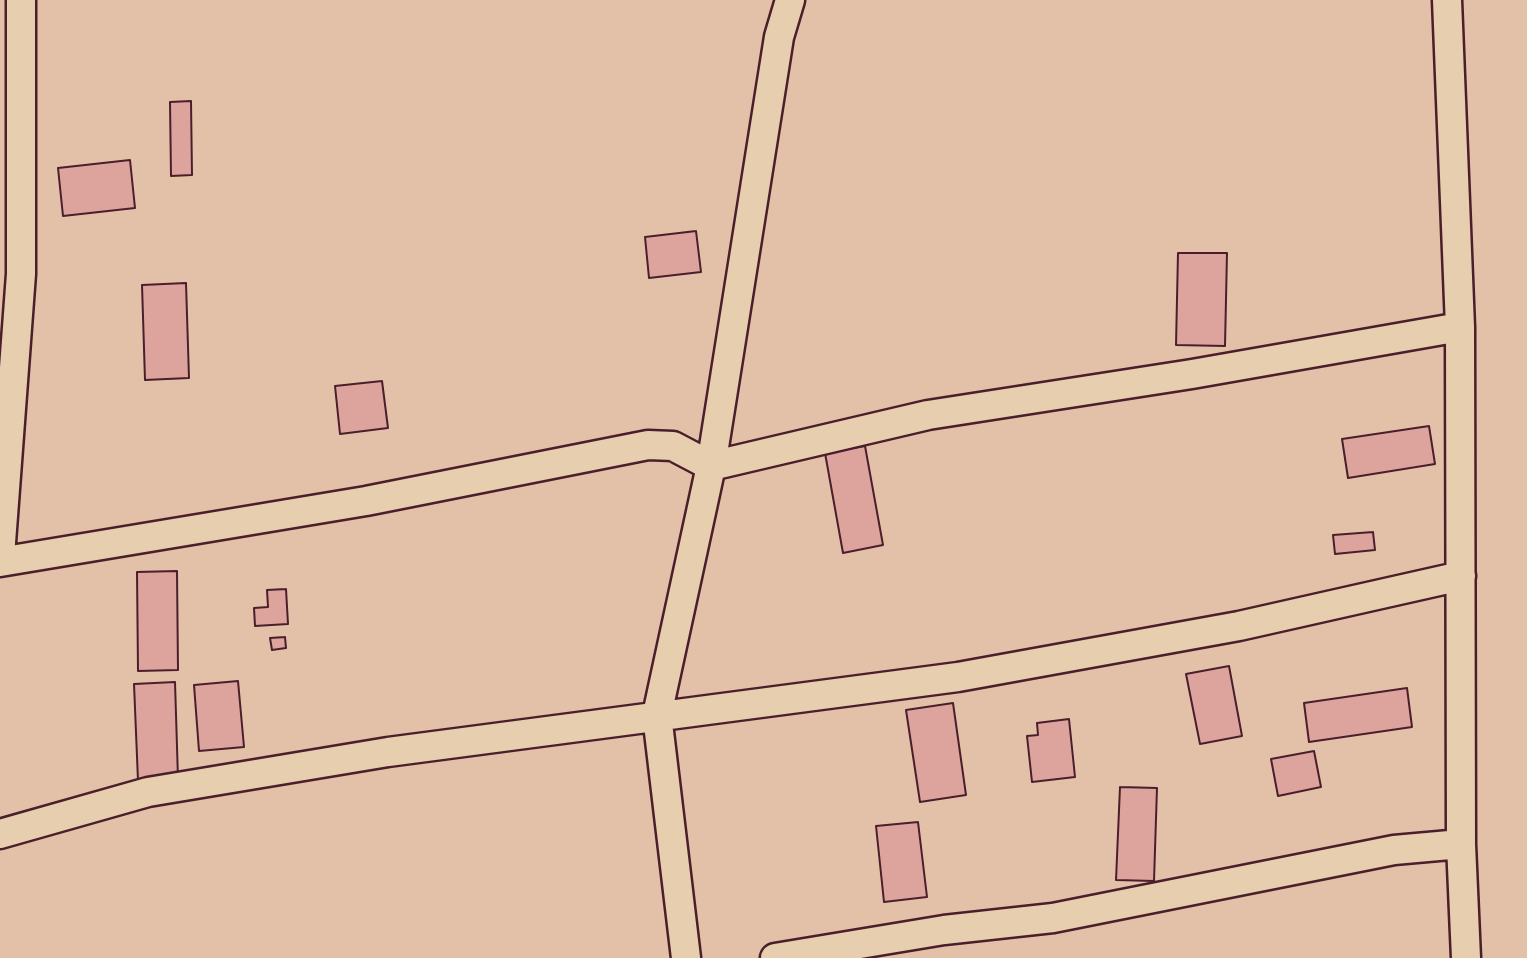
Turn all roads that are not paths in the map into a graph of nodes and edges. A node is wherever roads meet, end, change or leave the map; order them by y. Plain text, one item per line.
1 (21, 0) edge
2 (790, 0) edge
3 (1447, 0) edge
4 (10, 48) edge
5 (10, 275) edge
6 (1460, 327) junction
7 (711, 466) junction
8 (0, 556) edge
9 (0, 562) edge
10 (1461, 576) junction
11 (657, 715) junction
12 (0, 834) edge
13 (1461, 844) junction
14 (686, 958) edge
15 (775, 958) edge
16 (1466, 958) edge

1 - 4 street
2 - 7 street
3 - 6 street
4 - 5 street
5 - 8 street
6 - 7 street
6 - 10 street
7 - 9 street
7 - 11 street
10 - 11 street
10 - 13 street
11 - 12 street
11 - 14 street
13 - 15 street
13 - 16 street

